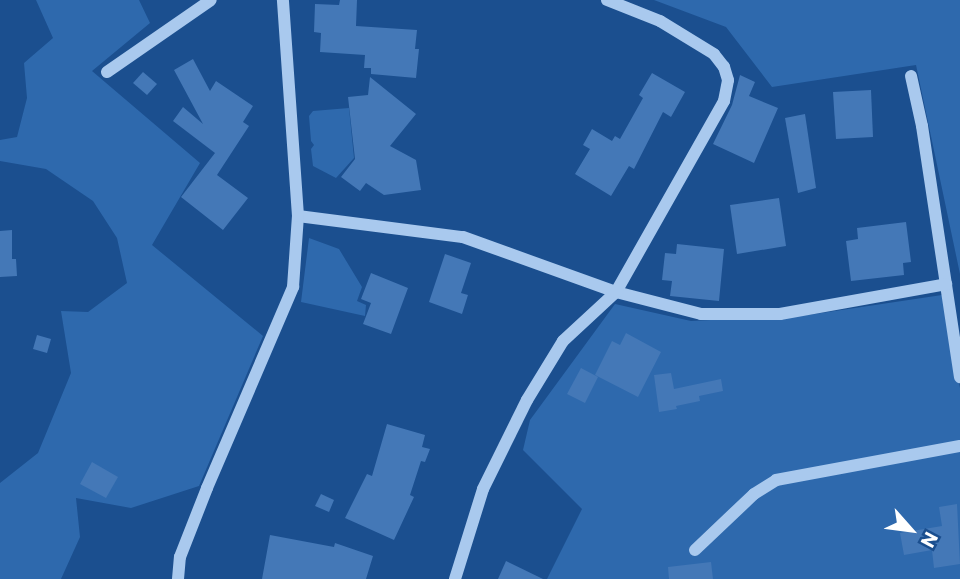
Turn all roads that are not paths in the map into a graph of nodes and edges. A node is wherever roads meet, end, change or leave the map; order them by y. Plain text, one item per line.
1 (211, 0) edge
2 (284, 0) edge
3 (607, 0) edge
4 (107, 72) dead end
5 (911, 76) dead end
6 (298, 216) junction
7 (946, 284) junction
8 (616, 292) junction
9 (960, 377) edge
10 (960, 446) edge
11 (695, 550) dead end
12 (178, 579) edge
13 (455, 579) edge

1 - 4 street
2 - 6 street
3 - 8 street
5 - 7 street
6 - 8 street
6 - 12 street
7 - 8 street
7 - 9 street
8 - 13 street
10 - 11 street

